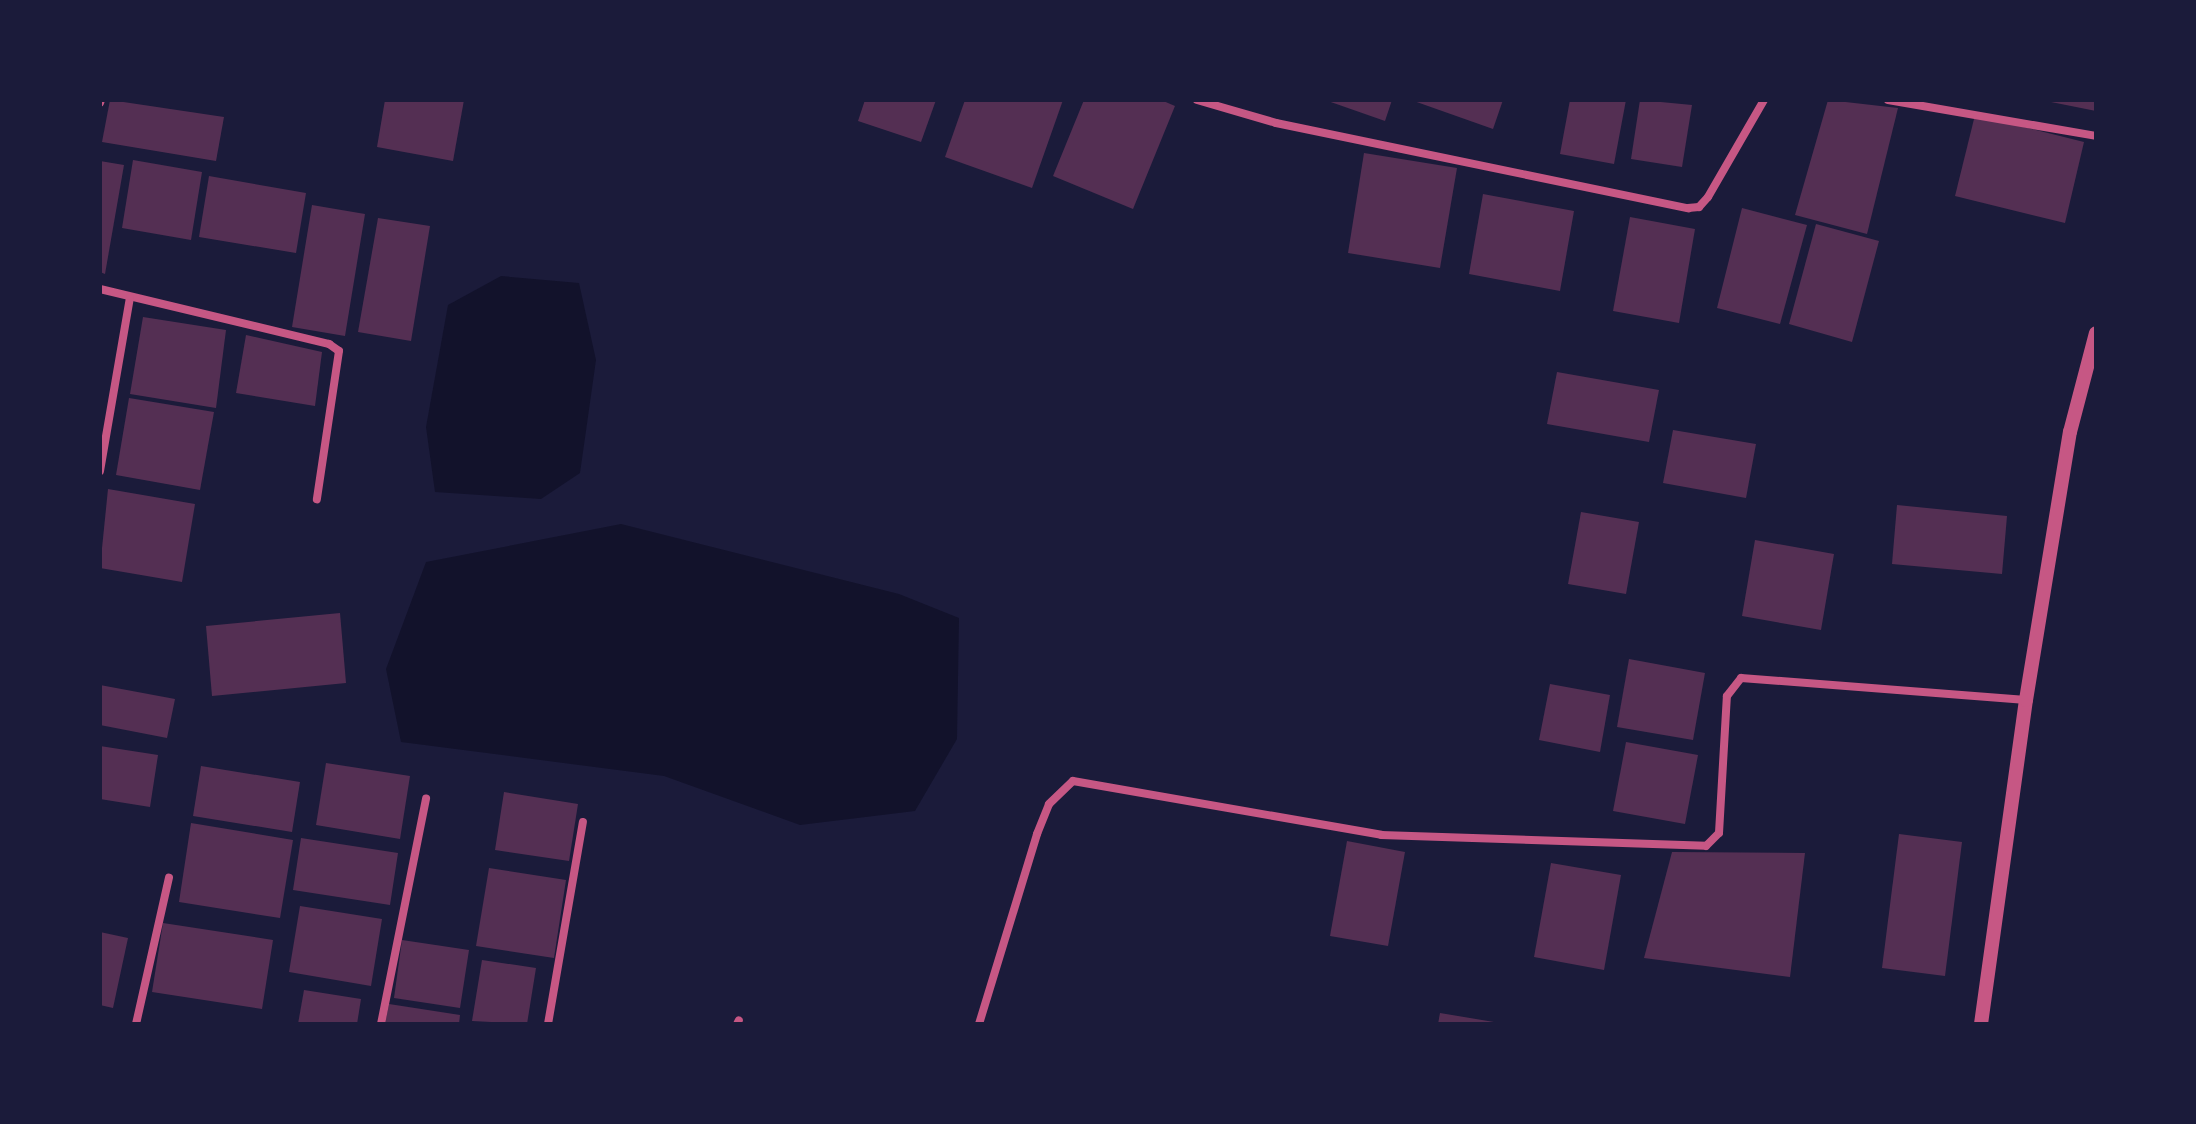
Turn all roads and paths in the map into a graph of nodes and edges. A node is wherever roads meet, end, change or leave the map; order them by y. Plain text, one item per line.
1 (1197, 100) edge
2 (1764, 100) edge
3 (1888, 100) edge
4 (2096, 136) edge
5 (100, 289) edge
6 (130, 298) junction
7 (2096, 333) edge
8 (100, 471) edge
9 (317, 499) dead end
10 (2026, 700) junction
11 (426, 798) dead end
12 (583, 822) dead end
13 (169, 878) dead end
14 (136, 1024) edge
15 (381, 1024) edge
16 (548, 1024) edge
17 (979, 1024) edge
18 (1981, 1024) edge

1 - 2 street
3 - 4 street
5 - 6 street
6 - 8 street
6 - 9 street
7 - 10 street
10 - 17 street
10 - 18 street
11 - 15 street
12 - 16 street
13 - 14 street

